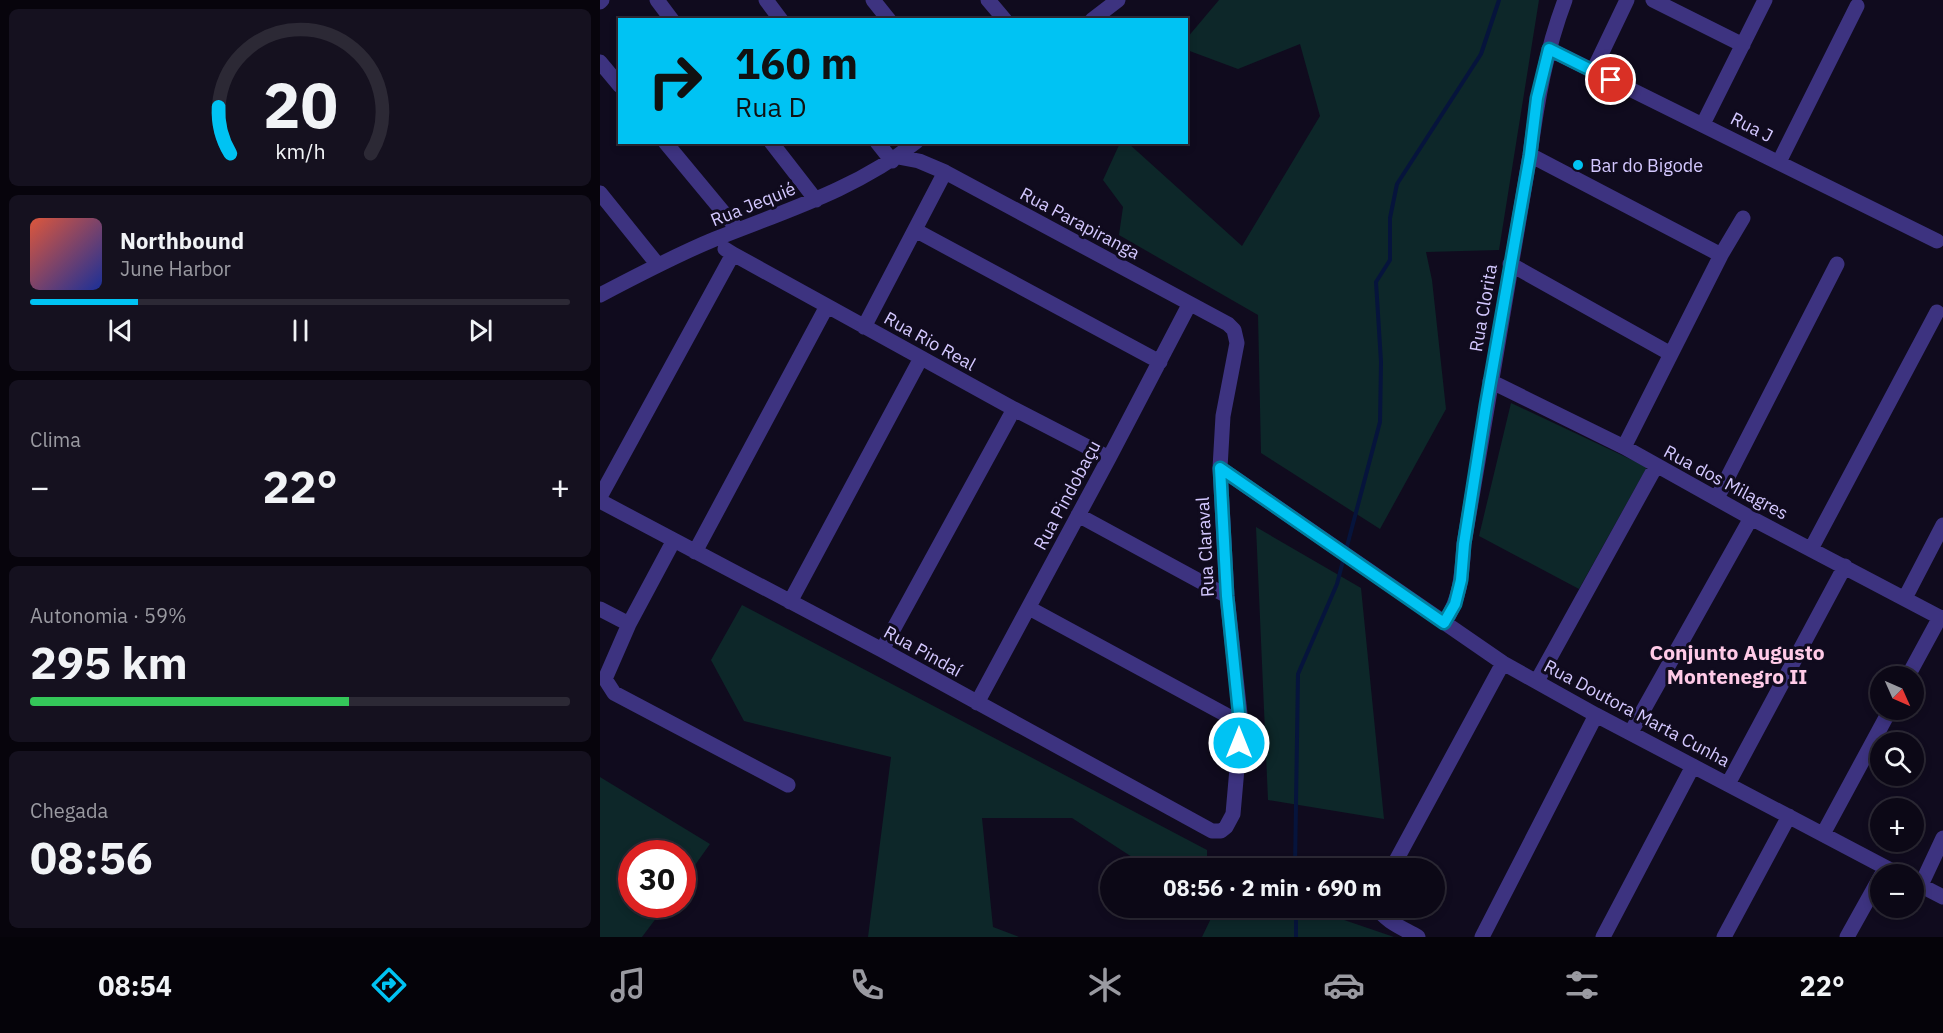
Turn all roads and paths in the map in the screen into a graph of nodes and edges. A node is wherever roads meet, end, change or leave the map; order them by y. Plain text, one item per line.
1 (657, 0) edge
2 (766, 0) edge
3 (873, 0) edge
4 (988, 0) edge
5 (1564, 0) edge
6 (1627, 0) edge
7 (1765, 0) edge
8 (1662, 2) edge
9 (1107, 3) edge
10 (1857, 6) dead end
11 (670, 18) edge
12 (780, 18) edge
13 (887, 18) edge
14 (1003, 18) edge
15 (1094, 18) edge
16 (1743, 45) junction
17 (1549, 49) junction
18 (600, 62) edge
19 (1593, 71) junction
20 (618, 84) edge
21 (1702, 124) junction
22 (667, 144) edge
23 (773, 144) edge
24 (879, 144) edge
25 (914, 144) edge
26 (1530, 155) junction
27 (895, 159) junction
28 (1779, 162) junction
29 (945, 172) junction
30 (600, 193) edge
31 (816, 200) junction
32 (1743, 218) dead end
33 (738, 230) junction
34 (915, 230) junction
35 (713, 241) junction
36 (1937, 241) dead end
37 (733, 254) junction
38 (1721, 255) junction
39 (1510, 264) junction
40 (1837, 264) dead end
41 (658, 265) junction
42 (600, 295) edge
43 (1190, 305) junction
44 (827, 306) junction
45 (1937, 312) dead end
46 (864, 327) junction
47 (1236, 335) joint
48 (1671, 354) junction
49 (921, 358) junction
50 (1160, 362) junction
51 (1490, 381) junction
52 (1014, 409) junction
53 (1624, 447) junction
54 (1109, 458) junction
55 (1656, 466) junction
56 (1220, 468) junction
57 (1717, 498) junction
58 (600, 499) edge
59 (1078, 515) junction
60 (1750, 518) junction
61 (1943, 525) edge
62 (674, 540) junction
63 (1811, 549) junction
64 (695, 552) junction
65 (1845, 566) junction
66 (1227, 596) junction
67 (1905, 598) junction
68 (790, 602) junction
69 (1029, 608) junction
70 (600, 609) edge
71 (1941, 618) edge
72 (1444, 623) junction
73 (629, 624) junction
74 (882, 650) junction
75 (1503, 663) junction
76 (1914, 666) edge
77 (1537, 681) junction
78 (977, 703) junction
79 (1596, 715) junction
80 (1885, 720) edge
81 (1240, 723) junction
82 (1631, 732) junction
83 (1693, 766) junction
84 (1728, 784) junction
85 (788, 785) dead end
86 (1789, 816) junction
87 (1226, 827) joint
88 (1823, 834) junction
89 (1943, 838) edge
90 (1397, 858) edge
91 (1872, 864) edge
92 (1924, 872) edge
93 (1924, 888) edge
94 (1943, 897) edge
95 (1870, 901) edge
96 (1387, 918) edge
97 (1418, 937) edge
98 (1482, 937) edge
99 (1604, 937) edge
100 (1724, 937) edge
101 (1848, 937) edge

1 - 11 street
2 - 12 street
3 - 13 street
4 - 14 street
5 - 17 street, Rua Clorita
6 - 19 street
7 - 16 street
8 - 16 street
9 - 15 street
10 - 28 street
16 - 21 street
17 - 19 street, Rua J
17 - 26 street, Rua Clorita
18 - 20 street
19 - 21 street, Rua J
21 - 28 street, Rua J
22 - 33 street
23 - 31 street
24 - 27 street
25 - 27 street, Rua Jequié
26 - 38 street
26 - 39 street, Rua Clorita
27 - 29 street, Rua Parapiranga
27 - 31 street, Rua Jequié
28 - 36 street, Rua J
29 - 34 street
29 - 43 street, Rua Parapiranga
30 - 41 street
31 - 33 street, Rua Jequié
32 - 38 street
33 - 35 street, Rua Jequié
34 - 46 street
34 - 50 street
35 - 37 street, Rua Rio Real
35 - 41 street, Rua Jequié
37 - 44 street, Rua Rio Real
37 - 58 street
38 - 48 street
39 - 48 street
39 - 51 street, Rua Clorita
40 - 57 street
41 - 42 street, Rua Jequié
43 - 47 street, Rua Parapiranga
43 - 50 street, Rua Pindobaçu
44 - 46 street, Rua Rio Real
44 - 64 street
45 - 63 street
46 - 49 street, Rua Rio Real
47 - 56 street, Rua Claraval
48 - 53 street
49 - 52 street, Rua Rio Real
49 - 68 street
50 - 54 street, Rua Pindobaçu
51 - 53 street, Rua dos Milagres
51 - 72 street, Rua Clorita
52 - 54 street, Rua Rio Real
52 - 74 street
53 - 55 street, Rua dos Milagres
54 - 59 street, Rua Pindobaçu
55 - 57 street, Rua dos Milagres
55 - 77 street
56 - 66 street, Rua Claraval
56 - 72 street, Rua Doutora Marta Cunha
57 - 60 street, Rua dos Milagres
58 - 62 street, Rua Pindaí
59 - 66 street
59 - 69 street, Rua Pindobaçu
60 - 63 street, Rua dos Milagres
60 - 82 street
61 - 67 street
62 - 64 street, Rua Pindaí
62 - 73 street
63 - 65 street, Rua dos Milagres
64 - 68 street, Rua Pindaí
65 - 67 street, Rua dos Milagres
65 - 84 street
66 - 81 street, Rua Claraval
67 - 71 street, Rua dos Milagres
68 - 74 street, Rua Pindaí
69 - 78 street, Rua Pindobaçu
69 - 81 street
70 - 73 street
71 - 76 street
72 - 75 street, Rua Doutora Marta Cunha
73 - 85 street
74 - 78 street, Rua Pindaí
75 - 77 street, Rua Doutora Marta Cunha
75 - 90 street
77 - 79 street, Rua Doutora Marta Cunha
78 - 87 street, Rua Pindaí
79 - 82 street, Rua Doutora Marta Cunha
79 - 98 street
80 - 88 street
81 - 87 street, Rua Claraval
82 - 83 street, Rua Doutora Marta Cunha
83 - 84 street, Rua Doutora Marta Cunha
83 - 99 street
84 - 86 street, Rua Doutora Marta Cunha
86 - 88 street, Rua Doutora Marta Cunha
86 - 100 street
88 - 91 street, Rua Doutora Marta Cunha
89 - 92 street
93 - 94 street
95 - 101 street
96 - 97 street

